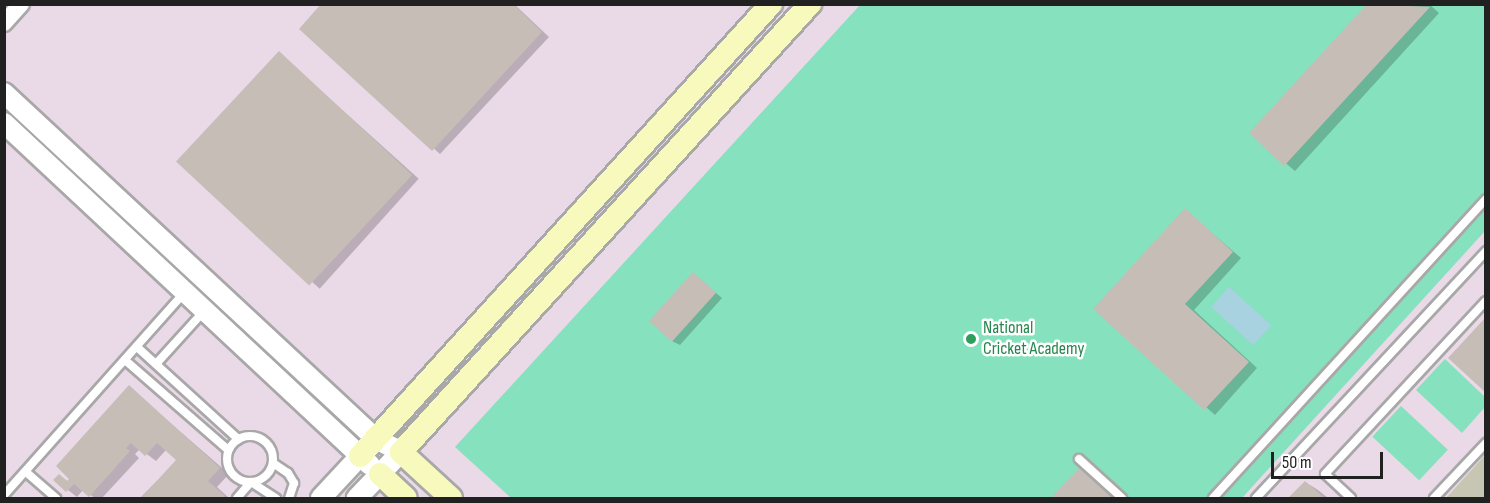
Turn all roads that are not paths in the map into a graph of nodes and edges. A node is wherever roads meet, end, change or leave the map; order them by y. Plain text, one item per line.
1 (21, 4) edge
2 (771, 4) edge
3 (810, 4) edge
4 (4, 23) edge
5 (4, 93) edge
6 (4, 123) edge
7 (1485, 199) edge
8 (1485, 251) edge
9 (185, 292) junction
10 (1485, 301) edge
11 (204, 311) junction
12 (137, 346) junction
13 (125, 360) junction
14 (156, 364) junction
15 (238, 439) junction
16 (376, 439) junction
17 (1485, 443) edge
18 (228, 450) junction
19 (401, 453) junction
20 (360, 456) junction
21 (1078, 459) dead end
22 (273, 463) junction
23 (26, 472) junction
24 (380, 474) junction
25 (251, 482) junction
26 (4, 495) edge
27 (56, 498) edge
28 (237, 498) edge
29 (276, 498) edge
30 (289, 498) edge
31 (321, 498) edge
32 (357, 498) edge
33 (406, 498) edge
34 (451, 498) edge
35 (1122, 498) edge
36 (1213, 498) edge
37 (1256, 498) edge
38 (1351, 498) edge
39 (1434, 498) edge

1 - 4 street
2 - 16 main road
3 - 19 main road
5 - 16 street
6 - 9 street
7 - 36 lane
8 - 37 lane
9 - 11 street
9 - 12 lane
10 - 38 lane
11 - 14 lane
11 - 20 street
12 - 13 lane
12 - 14 lane
13 - 18 lane
13 - 23 lane
14 - 15 lane
15 - 18 lane
15 - 22 lane
16 - 19 street
16 - 20 main road
17 - 39 lane
18 - 25 lane
19 - 24 street
19 - 34 main road
20 - 24 street
20 - 31 street
21 - 35 lane
22 - 25 lane
22 - 30 lane
23 - 26 lane
23 - 27 lane
24 - 32 street
24 - 33 main road
25 - 28 lane
25 - 29 lane

